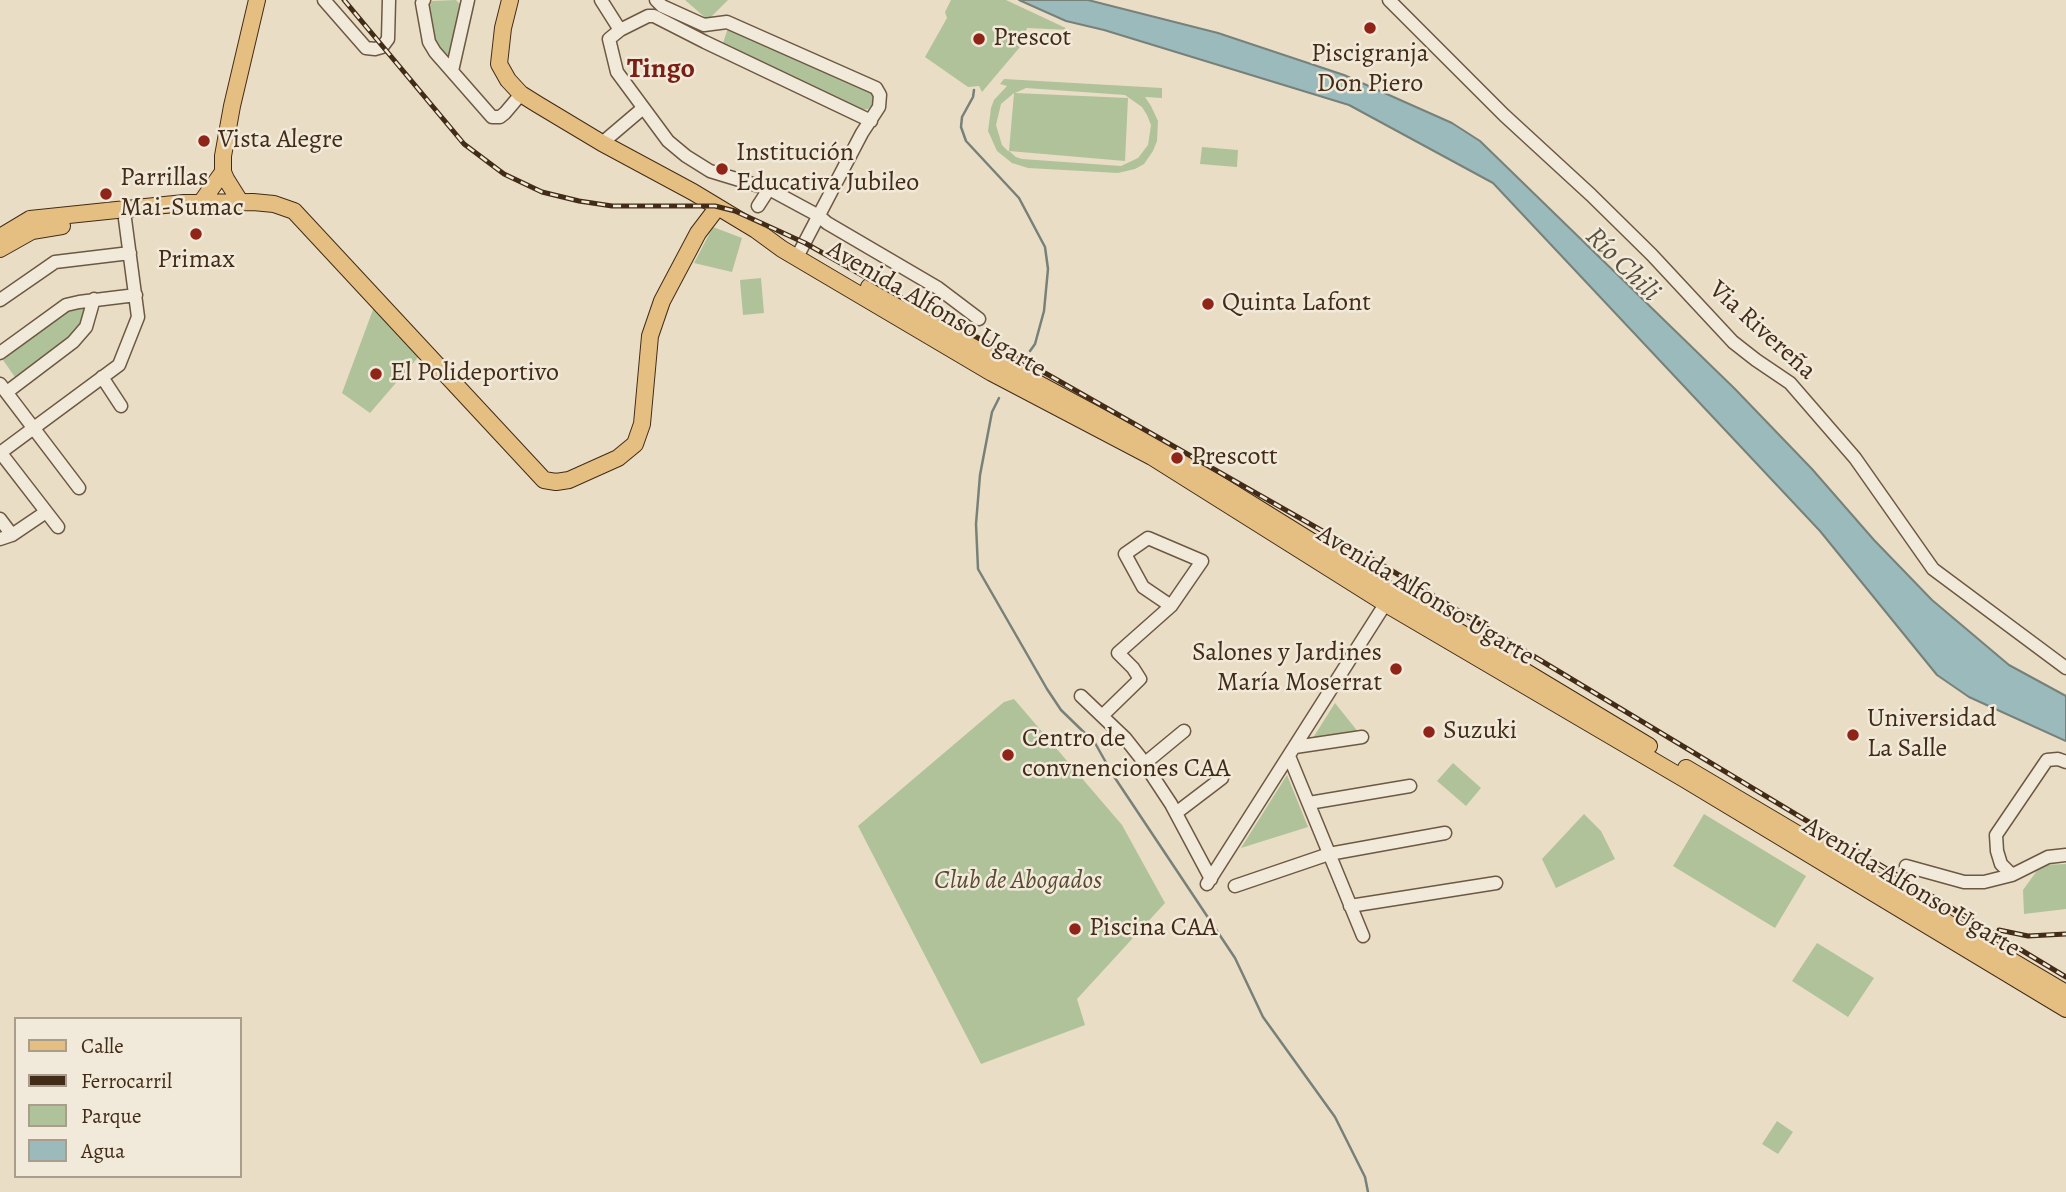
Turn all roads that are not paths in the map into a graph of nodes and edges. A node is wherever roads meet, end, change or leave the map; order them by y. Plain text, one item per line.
1 (257, 0) edge
2 (324, 0) edge
3 (388, 0) edge
4 (424, 0) edge
5 (468, 0) edge
6 (510, 0) edge
7 (601, 0) edge
8 (1389, 0) edge
9 (658, 7) edge
10 (710, 24) junction
11 (620, 30) junction
12 (705, 42) junction
13 (452, 71) junction
14 (521, 94) junction
15 (642, 109) junction
16 (871, 121) junction
17 (602, 143) junction
18 (223, 172) junction
19 (769, 189) junction
20 (241, 203) junction
21 (200, 204) junction
22 (758, 206) dead end
23 (717, 208) junction
24 (820, 216) junction
25 (124, 219) junction
26 (0, 237) edge
27 (0, 249) edge
28 (130, 253) junction
29 (800, 253) junction
30 (136, 296) junction
31 (94, 299) junction
32 (0, 300) edge
33 (979, 318) dead end
34 (0, 353) edge
35 (102, 377) junction
36 (4, 388) edge
37 (121, 407) dead end
38 (34, 428) junction
39 (0, 453) edge
40 (79, 488) dead end
41 (46, 512) junction
42 (0, 519) edge
43 (58, 527) dead end
44 (6, 537) edge
45 (1389, 598) junction
46 (1171, 606) junction
47 (2066, 668) edge
48 (1081, 696) dead end
49 (1102, 716) junction
50 (1184, 731) dead end
51 (1362, 737) dead end
52 (1292, 751) junction
53 (2066, 762) edge
54 (1144, 764) junction
55 (1223, 778) dead end
56 (1410, 786) dead end
57 (1309, 803) junction
58 (1176, 813) junction
59 (1445, 833) dead end
60 (1329, 853) junction
61 (2066, 855) edge
62 (1906, 866) dead end
63 (2012, 875) junction
64 (1496, 883) dead end
65 (1235, 886) dead end
66 (1350, 906) junction
67 (1363, 936) dead end
68 (2066, 993) edge
69 (2066, 1009) edge

1 - 18 main road
2 - 3 street
4 - 13 street
5 - 13 street
6 - 14 main road, Avenida Alfonso Ugarte
7 - 11 street
8 - 47 street, Via Rivereña
9 - 10 street
9 - 11 street
9 - 12 street
10 - 12 street
10 - 16 street
11 - 15 street
12 - 16 street
13 - 14 street
14 - 17 main road, Avenida Alfonso Ugarte
15 - 17 street
15 - 19 street
16 - 24 street
17 - 23 main road, Avenida Alfonso Ugarte
18 - 20 main road
18 - 21 main road
19 - 22 street
19 - 24 street
20 - 21 main road
20 - 23 main road
21 - 25 main road
21 - 26 main road
23 - 29 main road, Avenida Alfonso Ugarte
24 - 29 street
24 - 33 street
25 - 27 main road
25 - 28 street
28 - 30 street
28 - 32 street
29 - 45 main road, Avenida Alfonso Ugarte
30 - 31 street
30 - 35 street
31 - 34 street
31 - 36 street
35 - 37 street
35 - 38 street
36 - 38 street
38 - 39 street
38 - 40 street
39 - 41 street
41 - 43 street
41 - 44 street
42 - 44 street
45 - 52 street
45 - 68 main road, Avenida Alfonso Ugarte
45 - 69 main road, Avenida Alfonso Ugarte
46 - 46 street
46 - 49 street
48 - 49 street
49 - 54 street
50 - 54 street
51 - 52 street
52 - 57 street
52 - 58 street
53 - 63 street
54 - 58 street
55 - 58 street
56 - 57 street
57 - 60 street
59 - 60 street
60 - 65 street
60 - 66 street
61 - 63 street
62 - 63 street
64 - 66 street
66 - 67 street

